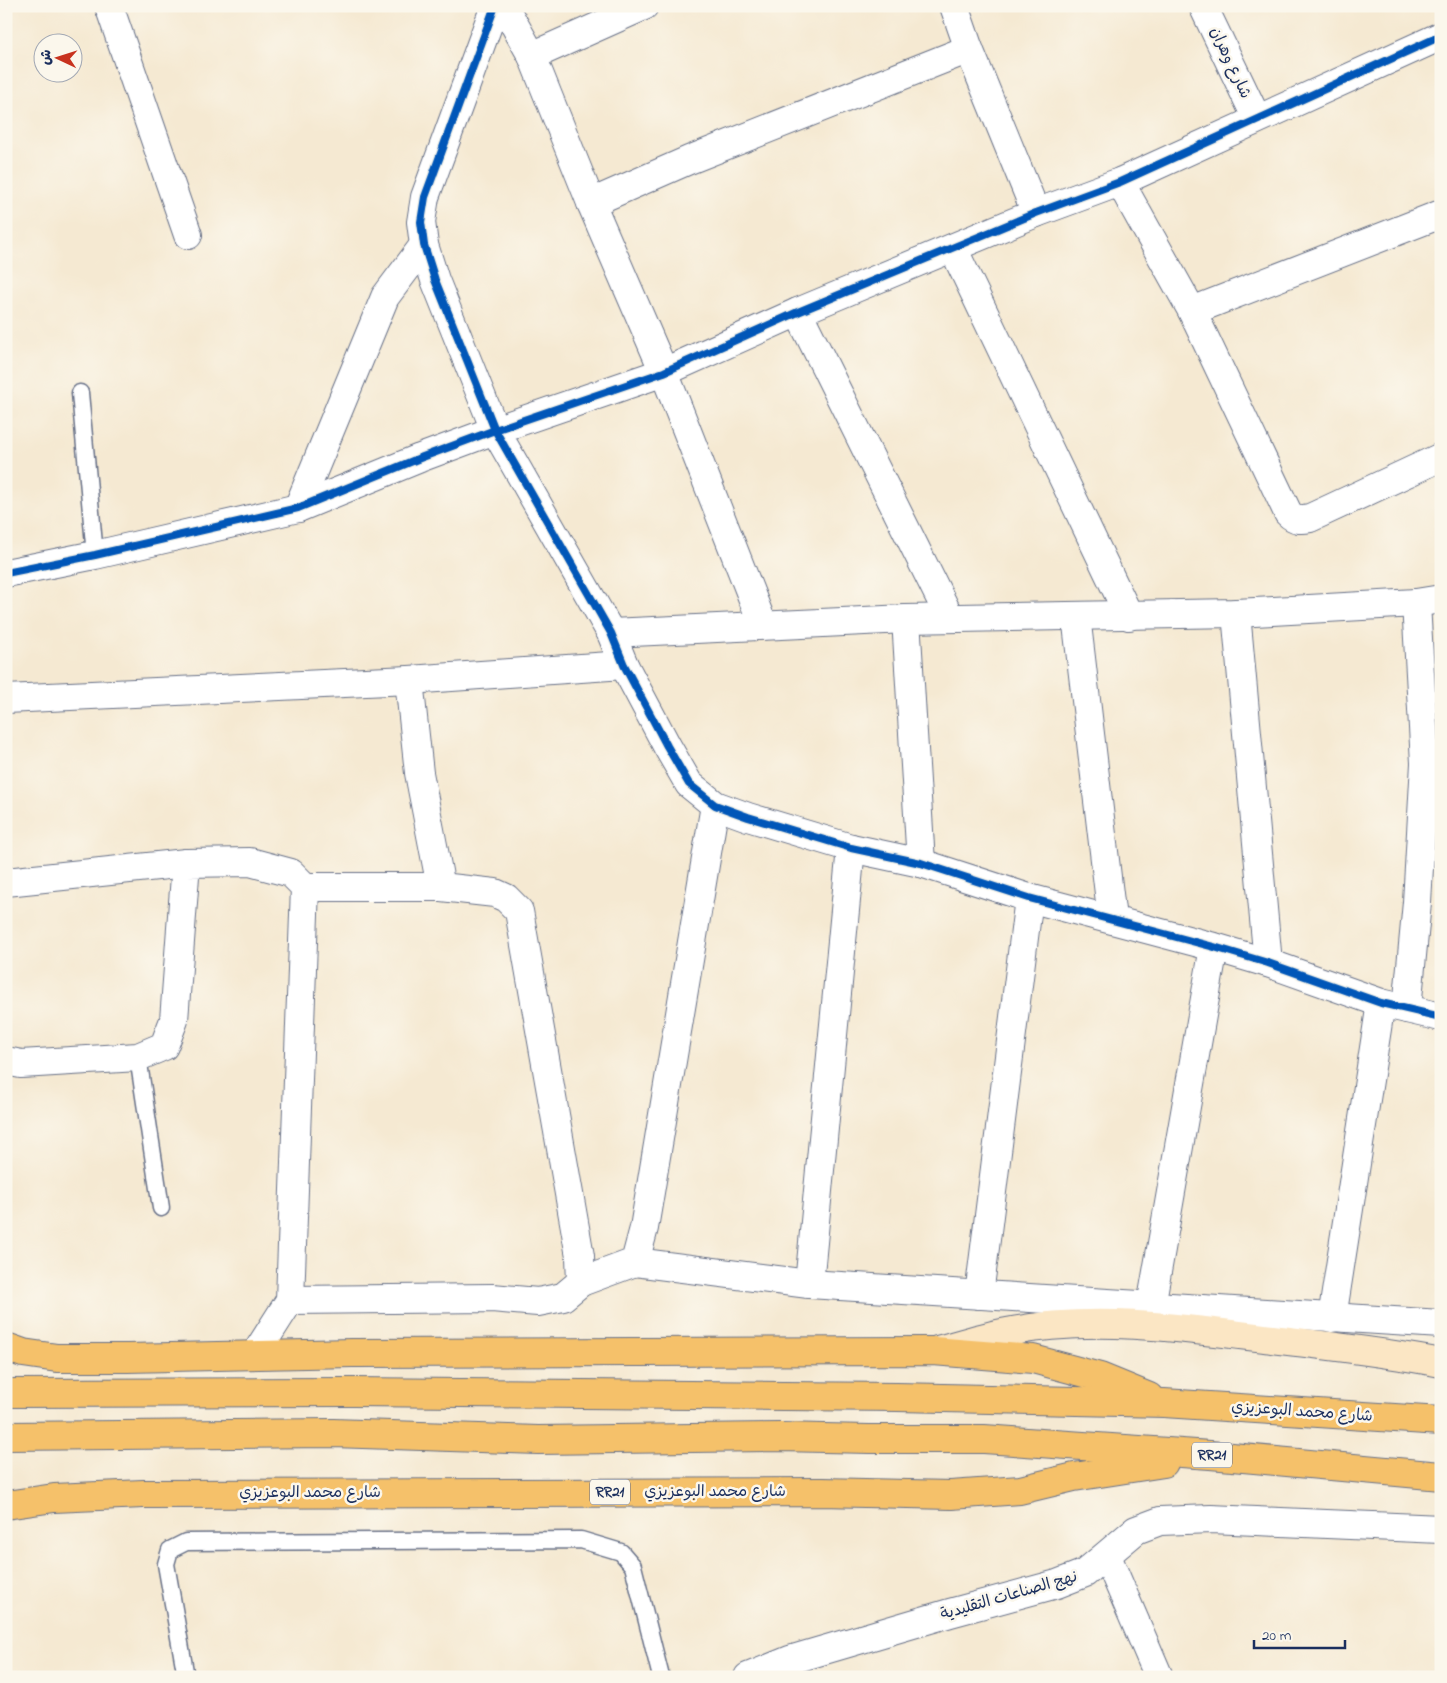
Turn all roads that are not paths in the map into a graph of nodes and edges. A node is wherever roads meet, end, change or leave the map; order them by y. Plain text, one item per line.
1 (110, 6) edge
2 (495, 6) edge
3 (504, 6) edge
4 (644, 6) edge
5 (954, 6) edge
6 (1204, 6) edge
7 (1441, 36) edge
8 (969, 49) junction
9 (532, 56) junction
10 (1257, 119) junction
11 (1120, 182) junction
12 (591, 203) junction
13 (1036, 213) junction
14 (1441, 214) edge
15 (188, 235) dead end
16 (424, 245) junction
17 (953, 248) junction
18 (798, 312) junction
19 (1192, 312) junction
20 (664, 372) junction
21 (80, 393) dead end
22 (495, 430) junction
23 (1441, 457) edge
24 (298, 508) junction
25 (95, 556) junction
26 (6, 573) edge
27 (1429, 601) edge
28 (1236, 612) junction
29 (1076, 616) junction
30 (1129, 616) junction
31 (950, 618) junction
32 (906, 619) junction
33 (764, 625) junction
34 (611, 633) junction
35 (624, 665) junction
36 (409, 680) junction
37 (6, 699) edge
38 (1433, 760) edge
39 (715, 805) junction
40 (851, 848) junction
41 (186, 863) junction
42 (921, 863) junction
43 (6, 882) edge
44 (305, 887) junction
45 (441, 887) junction
46 (1029, 898) junction
47 (1429, 898) edge
48 (1112, 919) junction
49 (1214, 947) junction
50 (1268, 964) junction
51 (1394, 1006) junction
52 (1441, 1017) edge
53 (138, 1057) junction
54 (6, 1061) edge
55 (161, 1208) dead end
56 (635, 1262) junction
57 (581, 1282) junction
58 (809, 1284) junction
59 (979, 1295) junction
60 (290, 1300) junction
61 (1152, 1306) junction
62 (1332, 1318) junction
63 (1441, 1324) edge
64 (6, 1347) edge
65 (933, 1351) junction
66 (255, 1355) junction
67 (1441, 1363) edge
68 (6, 1394) edge
69 (1164, 1403) junction
70 (1441, 1421) edge
71 (6, 1436) edge
72 (1210, 1455) junction
73 (1441, 1476) edge
74 (6, 1505) edge
75 (1441, 1529) edge
76 (1107, 1556) junction
77 (186, 1677) edge
78 (661, 1677) edge
79 (748, 1677) edge
80 (1159, 1677) edge

1 - 15 street
2 - 16 street
3 - 9 street
4 - 9 street
5 - 8 street
6 - 10 street, شارع وهران
7 - 10 street
8 - 12 street
8 - 13 street
9 - 12 street
10 - 11 street
11 - 13 street
11 - 19 street
12 - 20 street
13 - 17 street
14 - 19 street
16 - 22 street
16 - 24 street
17 - 18 street
17 - 30 street
18 - 20 street
18 - 31 street
19 - 23 street
20 - 22 street
20 - 33 street
21 - 25 lane
22 - 24 street
22 - 34 street
24 - 25 street
25 - 26 street
27 - 28 street
27 - 38 street
28 - 30 street
28 - 50 street
29 - 30 street
29 - 31 street
29 - 48 street
31 - 32 street
32 - 33 street
32 - 42 street
33 - 34 street
34 - 35 street
35 - 36 street
35 - 39 street
36 - 37 street
36 - 45 street
38 - 47 street
39 - 40 street
39 - 56 street
40 - 42 street
40 - 58 street
41 - 43 street
41 - 44 street
41 - 53 street
42 - 46 street
44 - 45 street
44 - 60 street
45 - 57 street
46 - 48 street
46 - 59 street
47 - 51 street
48 - 49 street
49 - 50 street
49 - 61 street
50 - 51 street
51 - 52 street
51 - 62 street
53 - 54 street
53 - 55 lane
56 - 57 street
56 - 58 street
57 - 60 street
58 - 59 street
59 - 61 street
60 - 66 street
61 - 62 street
62 - 63 street
64 - 66 highway, شارع محمد البوعزيزي
65 - 66 highway, شارع محمد البوعزيزي
65 - 67 main road
65 - 69 highway, شارع محمد البوعزيزي
68 - 69 highway, شارع محمد البوعزيزي
69 - 70 highway, شارع محمد البوعزيزي
71 - 72 highway, شارع محمد البوعزيزي / RR21
72 - 73 highway, شارع محمد البوعزيزي / RR21
72 - 74 highway, شارع محمد البوعزيزي / RR21
75 - 76 street, نهج الصناعات التقليدية
76 - 79 street, نهج الصناعات التقليدية
76 - 80 street
77 - 78 lane

